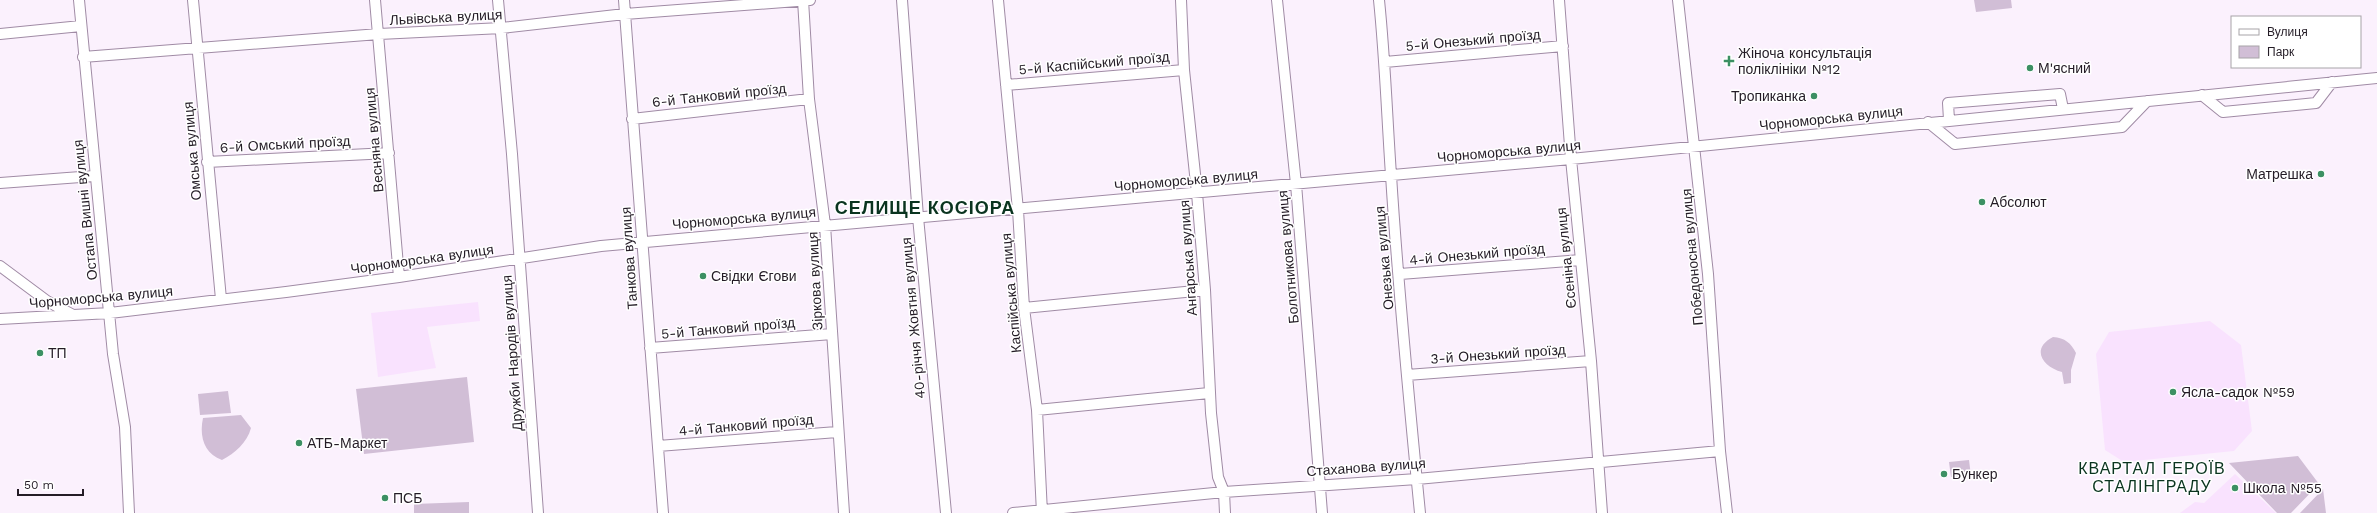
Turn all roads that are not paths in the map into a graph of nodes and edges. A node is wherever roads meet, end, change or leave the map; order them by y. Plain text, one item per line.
1 (79, 0) edge
2 (193, 0) edge
3 (375, 0) edge
4 (498, 0) edge
5 (624, 0) edge
6 (805, 0) edge
7 (902, 0) edge
8 (998, 0) edge
9 (1181, 0) edge
10 (1277, 0) edge
11 (1379, 0) edge
12 (1559, 0) edge
13 (1678, 0) edge
14 (625, 14) junction
15 (81, 26) junction
16 (502, 28) junction
17 (0, 34) edge
18 (379, 34) junction
19 (1562, 46) junction
20 (197, 49) junction
21 (84, 57) junction
22 (1386, 62) junction
23 (1184, 70) junction
24 (2377, 78) edge
25 (2332, 82) junction
26 (1006, 84) junction
27 (2202, 95) junction
28 (809, 99) junction
29 (2147, 101) junction
30 (2062, 109) junction
31 (632, 119) junction
32 (1949, 120) junction
33 (1928, 122) junction
34 (1696, 146) junction
35 (389, 153) junction
36 (1571, 159) junction
37 (207, 162) junction
38 (94, 176) junction
39 (1391, 176) junction
40 (0, 183) edge
41 (1296, 184) junction
42 (1197, 192) junction
43 (1018, 210) junction
44 (918, 217) junction
45 (826, 225) junction
46 (642, 242) junction
47 (519, 259) junction
48 (1581, 260) junction
49 (0, 266) edge
50 (1400, 274) junction
51 (399, 277) junction
52 (1205, 290) junction
53 (221, 299) junction
54 (1024, 308) junction
55 (110, 313) junction
56 (74, 315) junction
57 (0, 319) edge
58 (832, 334) junction
59 (650, 348) junction
60 (1591, 361) junction
61 (1407, 375) junction
62 (1209, 394) junction
63 (1036, 410) junction
64 (837, 432) junction
65 (658, 446) junction
66 (1720, 451) junction
67 (1597, 463) junction
68 (1417, 479) junction
69 (1320, 484) junction
70 (1224, 492) junction
71 (1042, 512) edge
72 (129, 513) edge
73 (538, 513) edge
74 (663, 513) edge
75 (844, 513) edge
76 (946, 513) edge
77 (1013, 513) edge
78 (1225, 513) edge
79 (1322, 513) edge
80 (1420, 513) edge
81 (1602, 513) edge
82 (1727, 513) edge

1 - 15 street, Остапа Вишні вулиця
2 - 20 street, Омська вулиця
3 - 18 street, Весняна вулиця
4 - 16 street, Дружби Народів вулиця
5 - 14 street, Танкова вулиця
6 - 14 street, Львівська вулиця
6 - 28 street, Зіркова вулиця
7 - 44 street, 40-річчя Жовтня вулиця
8 - 26 street, Каспійська вулиця
9 - 23 street, Ангарська вулиця
10 - 41 street, Болотникова вулиця
11 - 22 street, Онезька вулиця
12 - 19 street, Єсеніна вулиця
13 - 34 street, Победоносна вулиця
14 - 16 street, Львівська вулиця
14 - 31 street, Танкова вулиця
15 - 17 street
15 - 21 street, Остапа Вишні вулиця
16 - 18 street, Львівська вулиця
16 - 47 street, Дружби Народів вулиця
18 - 20 street, Львівська вулиця
18 - 35 street, Весняна вулиця
19 - 22 street, 5-й Онезький проїзд
19 - 36 street, Єсеніна вулиця
20 - 21 street, Львівська вулиця
20 - 37 street, Омська вулиця
21 - 38 street, Остапа Вишні вулиця
22 - 39 street, Онезька вулиця
23 - 26 street, 5-й Каспійський проїзд
23 - 42 street, Ангарська вулиця
24 - 25 street, Чорноморська вулиця
25 - 27 street, Чорноморська вулиця
25 - 27 street
26 - 43 street, Каспійська вулиця
27 - 29 street, Чорноморська вулиця
28 - 31 street, 6-й Танковий проїзд
28 - 45 street, Зіркова вулиця
29 - 30 street, Чорноморська вулиця
29 - 33 street
30 - 32 street, Чорноморська вулиця
30 - 32 street
31 - 46 street, Танкова вулиця
32 - 33 street, Чорноморська вулиця
33 - 34 street, Чорноморська вулиця
34 - 36 street, Чорноморська вулиця
34 - 66 street, Победоносна вулиця
35 - 37 street, 6-й Омський проїзд
35 - 51 street, Весняна вулиця
36 - 39 street, Чорноморська вулиця
36 - 48 street, Єсеніна вулиця
37 - 53 street, Омська вулиця
38 - 40 street
38 - 55 street, Остапа Вишні вулиця
39 - 41 street, Чорноморська вулиця
39 - 50 street, Онезька вулиця
41 - 42 street, Чорноморська вулиця
41 - 69 street, Болотникова вулиця
42 - 43 street, Чорноморська вулиця
42 - 52 street, Ангарська вулиця
43 - 44 street, Чорноморська вулиця
43 - 54 street, Каспійська вулиця
44 - 45 street, Чорноморська вулиця
44 - 76 street, 40-річчя Жовтня вулиця
45 - 46 street, Чорноморська вулиця
45 - 58 street, Зіркова вулиця
46 - 47 street, Чорноморська вулиця
46 - 59 street, Танкова вулиця
47 - 51 street, Чорноморська вулиця
47 - 73 street, Дружби Народів вулиця
48 - 50 street, 4-й Онезький проїзд
48 - 60 street, Єсеніна вулиця
49 - 56 street
50 - 61 street, Онезька вулиця
51 - 53 street, Чорноморська вулиця
52 - 54 street
52 - 62 street, Ангарська вулиця
53 - 55 street, Чорноморська вулиця
54 - 63 street, Каспійська вулиця
55 - 56 street, Чорноморська вулиця
55 - 72 street, Остапа Вишні вулиця
56 - 57 street, Чорноморська вулиця
58 - 59 street, 5-й Танковий проїзд
58 - 64 street, Зіркова вулиця
59 - 65 street, Танкова вулиця
60 - 61 street, 3-й Онезький проїзд
60 - 67 street, Єсеніна вулиця
61 - 68 street, Онезька вулиця
62 - 63 street
62 - 70 street, Ангарська вулиця
63 - 71 street, Каспійська вулиця
64 - 65 street, 4-й Танковий проїзд
64 - 75 street, Зіркова вулиця
65 - 74 street, Танкова вулиця
66 - 67 street, Стаханова вулиця
66 - 82 street, Победоносна вулиця
67 - 68 street, Стаханова вулиця
67 - 81 street, Єсеніна вулиця
68 - 69 street, Стаханова вулиця
68 - 80 street, Онезька вулиця
69 - 70 street, Стаханова вулиця
69 - 79 street, Болотникова вулиця
70 - 71 street, Стаханова вулиця
70 - 78 street, Ангарська вулиця
71 - 77 street, Стаханова вулиця

